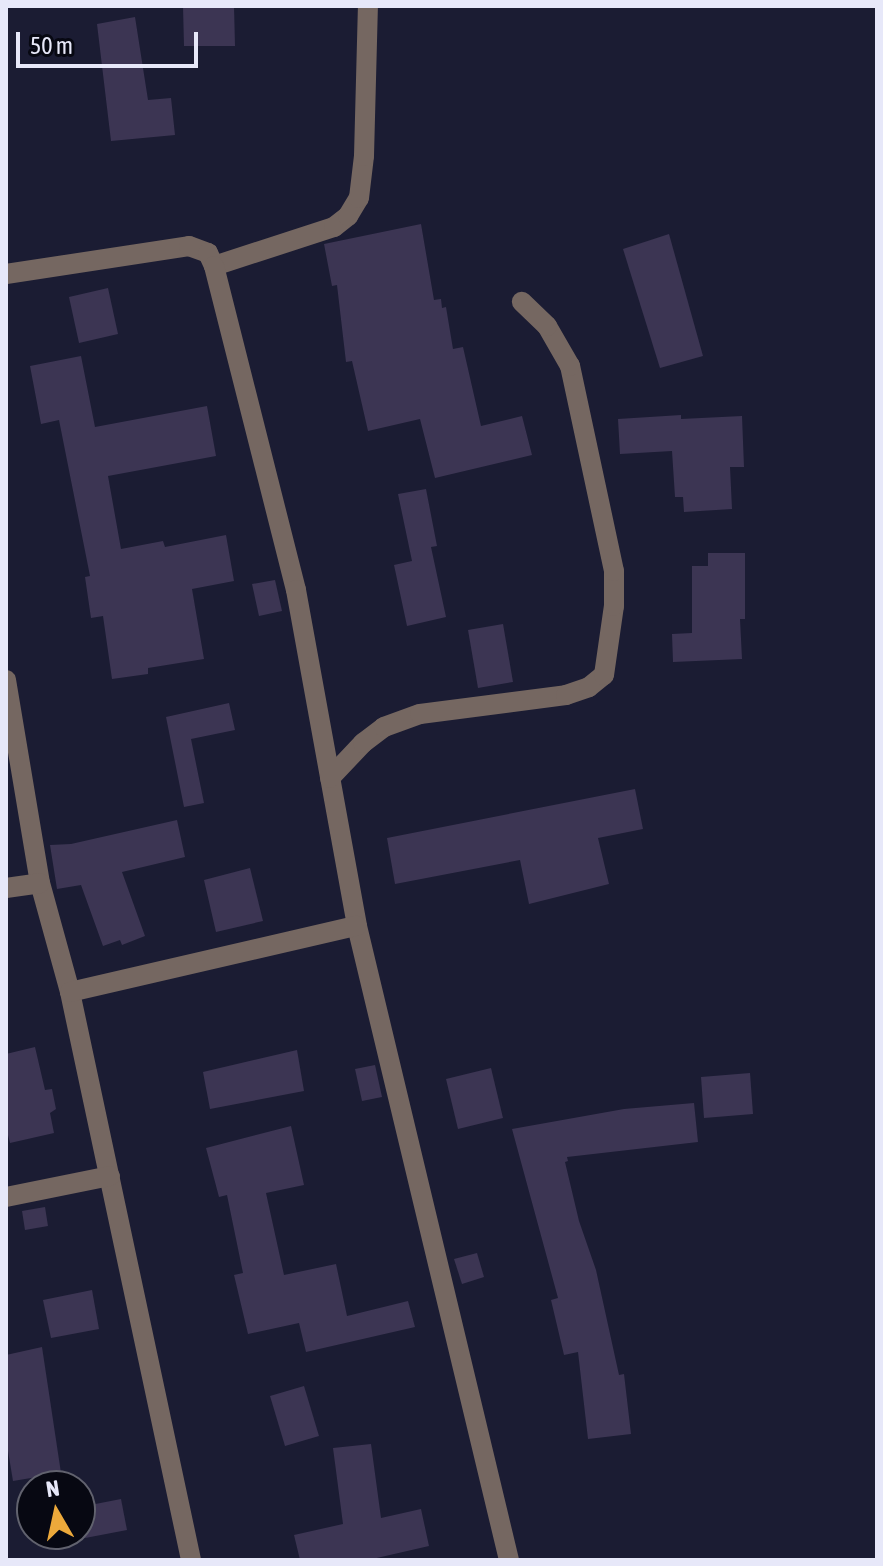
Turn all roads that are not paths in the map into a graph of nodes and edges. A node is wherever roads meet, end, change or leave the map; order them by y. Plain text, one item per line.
1 (368, 6) edge
2 (214, 266) junction
3 (6, 274) edge
4 (522, 302) dead end
5 (6, 680) edge
6 (330, 778) junction
7 (40, 883) junction
8 (6, 888) edge
9 (357, 926) junction
10 (70, 992) junction
11 (110, 1176) junction
12 (6, 1197) edge
13 (191, 1560) edge
14 (509, 1560) edge

1 - 2 street
2 - 3 street
2 - 6 street
4 - 6 street
5 - 7 street
6 - 9 street
7 - 8 street
7 - 10 street
9 - 10 street
9 - 14 street
10 - 11 street
11 - 12 street
11 - 13 street

